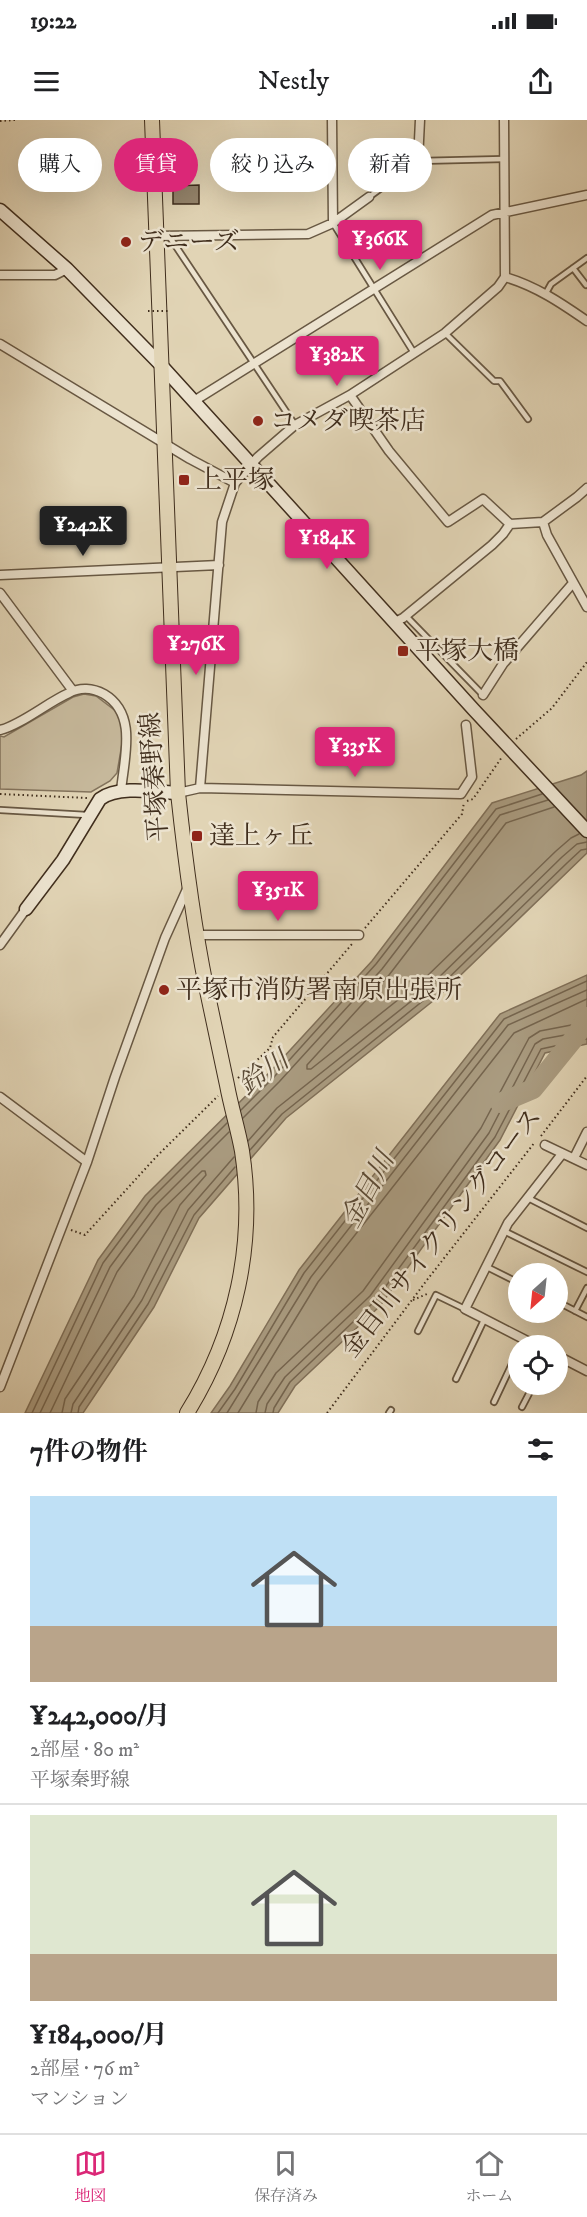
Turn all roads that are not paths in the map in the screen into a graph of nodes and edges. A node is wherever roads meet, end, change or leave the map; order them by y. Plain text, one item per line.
1 (152, 120) edge
2 (332, 120) edge
3 (420, 120) edge
4 (504, 120) edge
5 (419, 138) edge
6 (505, 159) junction
7 (432, 161) edge
8 (376, 192) edge
9 (587, 195) edge
10 (369, 197) joint
11 (0, 210) edge
12 (506, 210) junction
13 (333, 223) junction
14 (163, 236) junction
15 (587, 258) edge
16 (573, 268) junction
17 (66, 269) junction
18 (0, 275) edge
19 (505, 277) junction
20 (586, 285) edge
21 (375, 289) junction
22 (546, 293) junction
23 (587, 321) edge
24 (445, 333) junction
25 (0, 344) edge
26 (414, 353) junction
27 (252, 363) junction
28 (160, 364) junction
29 (350, 395) junction
30 (194, 401) junction
31 (528, 419) dead end
32 (295, 425) junction
33 (166, 445) junction
34 (251, 463) junction
35 (235, 483) junction
36 (587, 488) edge
37 (543, 522) junction
38 (510, 524) junction
39 (219, 565) junction
40 (168, 566) junction
41 (0, 575) edge
42 (573, 583) junction
43 (0, 593) edge
44 (587, 608) edge
45 (400, 619) junction
46 (73, 691) junction
47 (483, 695) joint
48 (466, 725) dead end
49 (0, 729) edge
50 (200, 788) junction
51 (121, 791) junction
52 (178, 793) junction
53 (0, 810) edge
54 (90, 815) junction
55 (587, 831) edge
56 (188, 886) junction
57 (26, 909) joint
58 (196, 935) junction
59 (359, 935) road end
60 (0, 945) edge
61 (0, 1096) edge
62 (587, 1132) edge
63 (545, 1145) dead end
64 (562, 1154) junction
65 (574, 1158) junction
66 (87, 1162) junction
67 (587, 1165) edge
68 (528, 1198) junction
69 (587, 1228) edge
70 (504, 1231) junction
71 (486, 1267) junction
72 (587, 1272) edge
73 (508, 1278) edge
74 (587, 1288) edge
75 (568, 1307) edge
76 (465, 1309) junction
77 (575, 1311) junction
78 (587, 1317) edge
79 (484, 1320) junction
80 (418, 1331) dead end
81 (508, 1336) edge
82 (568, 1361) edge
83 (587, 1371) edge
84 (508, 1372) edge
85 (456, 1379) dead end
86 (0, 1387) edge
87 (528, 1395) edge
88 (494, 1402) dead end
89 (522, 1407) dead end
90 (187, 1413) edge

1 - 14 main road, 平塚秦野線
2 - 13 street
3 - 5 street
4 - 6 street
6 - 7 lane
6 - 12 street
8 - 10 lane
9 - 12 street
10 - 13 street
11 - 17 street
12 - 19 street
12 - 21 street
13 - 14 street
13 - 21 lane
14 - 27 lane
14 - 28 main road, 平塚秦野線
15 - 16 lane
16 - 20 lane
16 - 22 lane
17 - 18 street
17 - 28 street
19 - 22 street
19 - 24 street
21 - 26 lane
21 - 27 street
22 - 23 street
24 - 26 street
24 - 31 lane
25 - 33 street
26 - 29 street
27 - 30 street
27 - 32 lane
28 - 30 street
28 - 33 main road, 平塚秦野線
29 - 32 street
29 - 38 street
30 - 34 street
32 - 34 street
33 - 35 street
33 - 40 main road, 平塚秦野線
34 - 35 street
34 - 45 street
35 - 39 street
36 - 37 street
37 - 38 street
37 - 42 street
38 - 45 street
39 - 40 street
39 - 50 street
40 - 41 street
40 - 52 main road, 平塚秦野線
42 - 44 street
42 - 47 street
43 - 46 street
45 - 47 lane
45 - 55 street
46 - 49 street
46 - 51 street
48 - 50 street
50 - 52 street
51 - 52 street
51 - 54 street
52 - 56 main road, 平塚秦野線
53 - 54 lane
54 - 57 street
56 - 58 main road, 平塚秦野線
56 - 66 street
57 - 60 street
58 - 59 street
58 - 90 main road, 平塚秦野線
61 - 66 street
62 - 65 street
63 - 64 street
64 - 65 street
64 - 68 street
65 - 67 street
66 - 86 street
68 - 69 lane
68 - 70 street
70 - 71 street
70 - 72 lane
71 - 73 lane
71 - 76 street
74 - 77 lane
75 - 77 lane
76 - 79 street
76 - 80 lane
77 - 78 lane
79 - 81 street
79 - 85 lane
82 - 83 street
84 - 88 lane
87 - 89 lane

